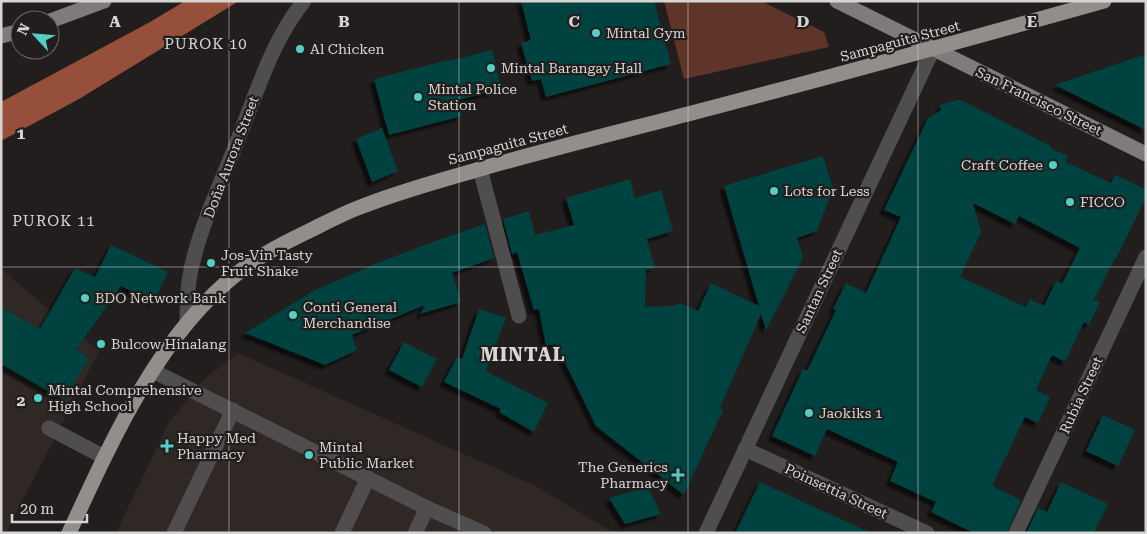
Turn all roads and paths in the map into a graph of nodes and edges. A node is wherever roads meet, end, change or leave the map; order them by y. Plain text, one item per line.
1 (104, 1) edge
2 (304, 1) edge
3 (838, 1) edge
4 (1104, 1) edge
5 (60, 18) edge
6 (933, 49) junction
7 (1146, 154) edge
8 (480, 169) junction
9 (1146, 257) edge
10 (519, 316) dead end
11 (187, 323) junction
12 (153, 370) junction
13 (233, 410) junction
14 (49, 428) dead end
15 (745, 449) junction
16 (104, 457) junction
17 (368, 478) junction
18 (428, 508) junction
19 (69, 533) edge
20 (174, 533) edge
21 (342, 533) edge
22 (416, 533) edge
23 (484, 533) edge
24 (706, 533) edge
25 (927, 533) edge
26 (1016, 533) edge

1 - 5 main road
2 - 11 street, Doña Aurora Street
3 - 6 main road
4 - 6 highway, Sampaguita Street
6 - 7 main road, San Francisco Street
6 - 8 highway, Sampaguita Street
6 - 15 street, Santan Street
8 - 10 street
8 - 11 highway, Sampaguita Street
9 - 26 street, Rubia Street
11 - 12 highway, Sampaguita Street
12 - 13 street
12 - 16 highway, Sampaguita Street
13 - 17 street
13 - 20 street
14 - 16 street
15 - 24 street, Santan Street
15 - 25 street, Poinsettia Street
16 - 19 highway, Sampaguita Street
17 - 18 street
17 - 21 street
18 - 22 street
18 - 23 street

